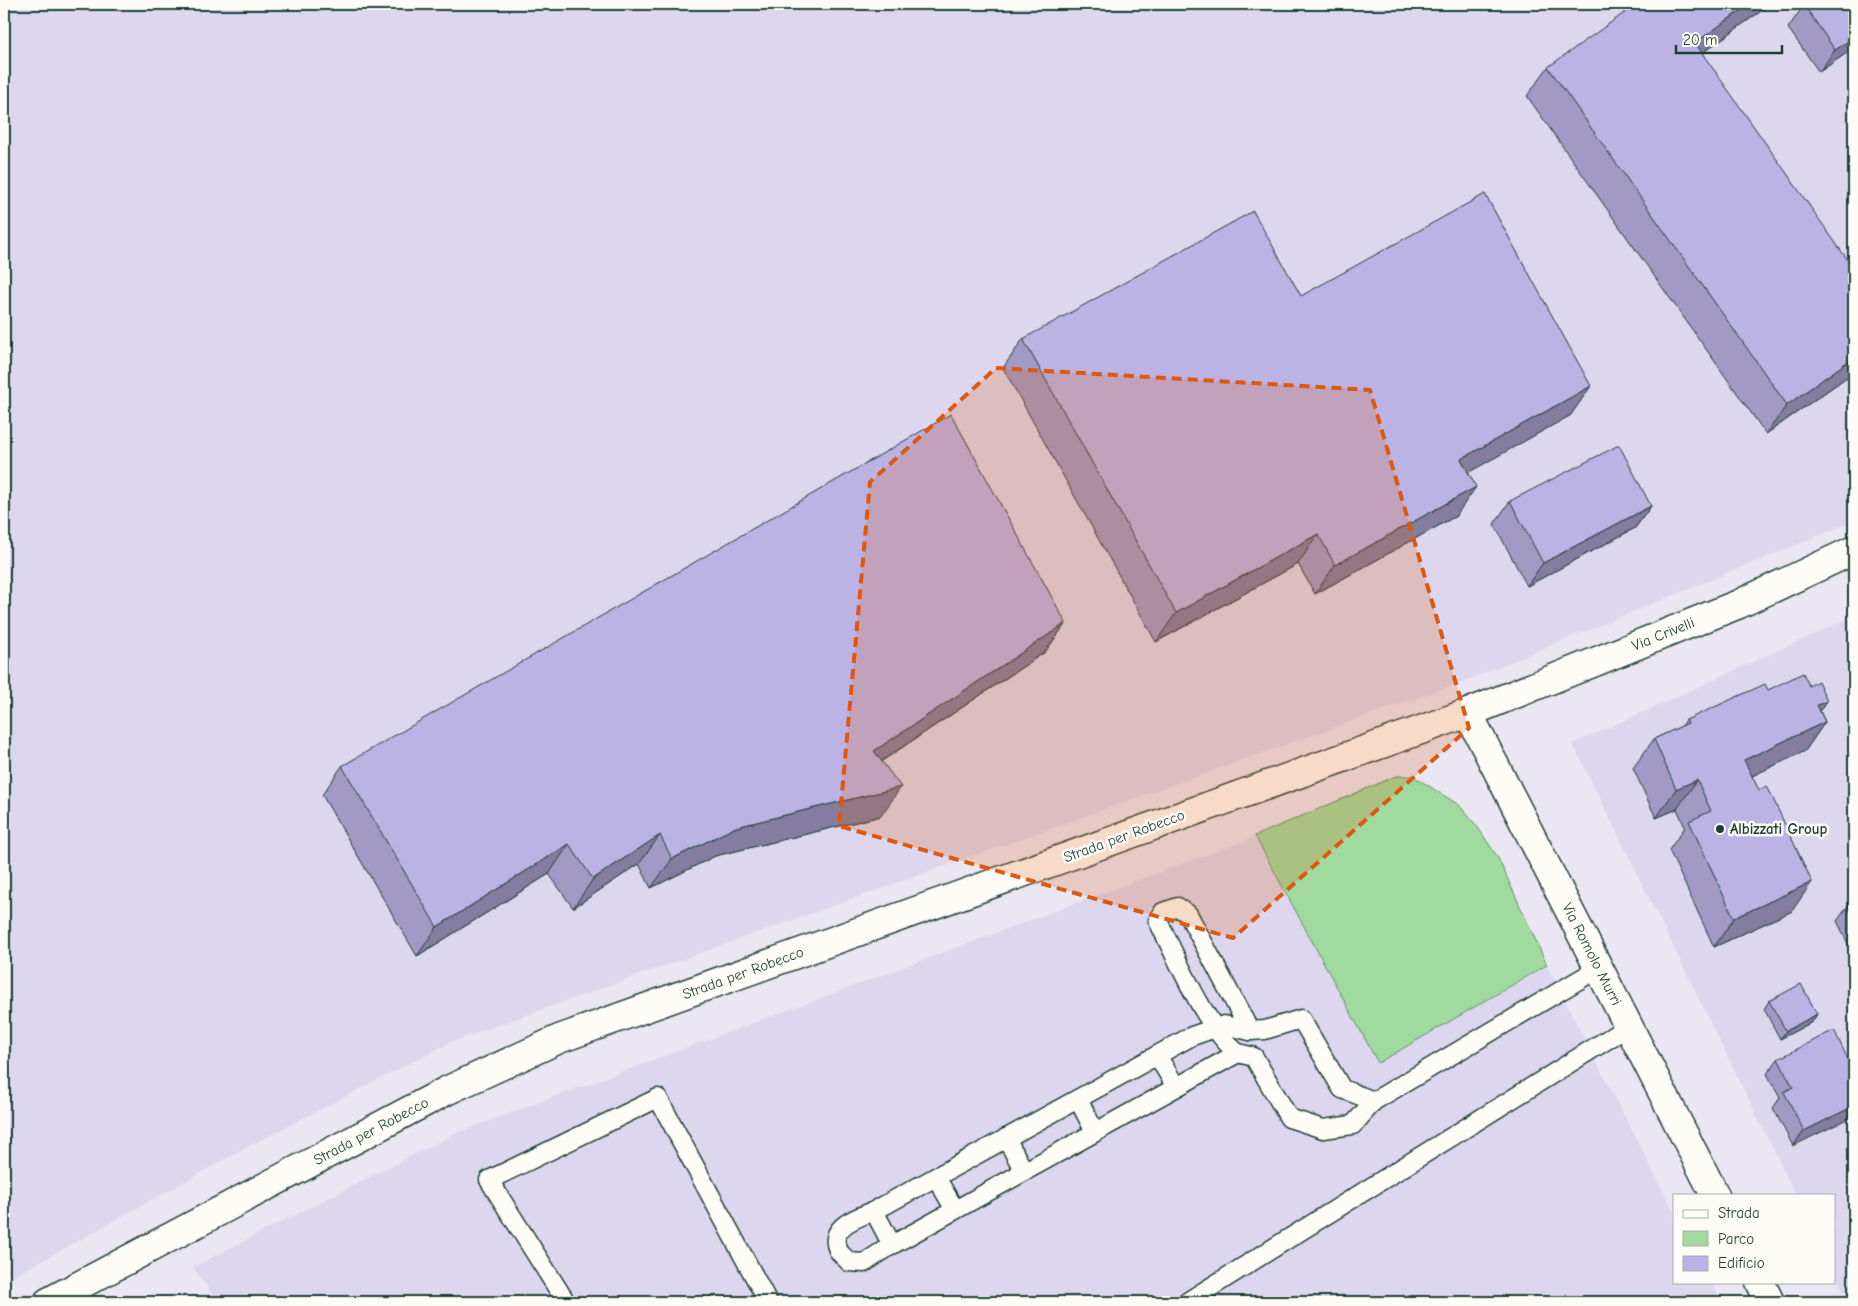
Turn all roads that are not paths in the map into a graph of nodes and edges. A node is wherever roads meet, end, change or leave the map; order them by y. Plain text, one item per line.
1 (1854, 550) edge
2 (1468, 712) junction
3 (1599, 968) junction
4 (1629, 1026) junction
5 (1215, 1027) junction
6 (1250, 1031) junction
7 (1238, 1053) junction
8 (1157, 1055) junction
9 (1176, 1087) junction
10 (1078, 1099) junction
11 (1374, 1101) junction
12 (1096, 1132) junction
13 (1006, 1138) junction
14 (1024, 1171) junction
15 (936, 1177) junction
16 (1714, 1194) edge
17 (955, 1210) junction
18 (874, 1211) junction
19 (892, 1245) junction
20 (1761, 1284) edge
21 (48, 1302) edge
22 (566, 1302) edge
23 (768, 1302) edge
24 (1187, 1302) edge
25 (1770, 1302) edge

1 - 2 street, Via Crivelli
2 - 3 street, Via Romolo Murri
2 - 21 street, Strada per Robecco
3 - 4 street, Via Romolo Murri
3 - 11 lane
4 - 16 street, Via Romolo Murri
4 - 24 lane
5 - 6 lane
5 - 6 lane
5 - 7 lane
5 - 8 lane
6 - 11 lane
7 - 9 lane
7 - 11 lane
8 - 9 lane
8 - 10 lane
9 - 12 lane
10 - 12 lane
10 - 13 lane
12 - 14 lane
13 - 14 lane
13 - 15 lane
14 - 17 lane
15 - 17 lane
15 - 18 lane
17 - 19 lane
18 - 19 lane
18 - 19 lane
20 - 25 street
22 - 23 lane

